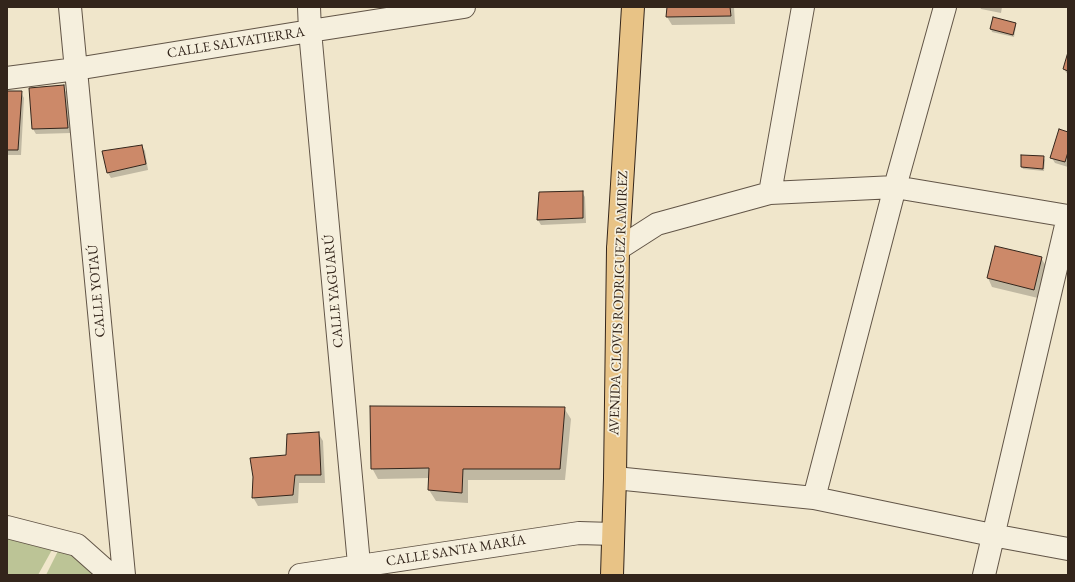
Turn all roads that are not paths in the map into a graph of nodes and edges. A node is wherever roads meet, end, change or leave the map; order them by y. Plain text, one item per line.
1 (70, 7) edge
2 (309, 7) edge
3 (464, 7) edge
4 (633, 7) edge
5 (803, 7) edge
6 (945, 7) edge
7 (310, 31) junction
8 (76, 69) junction
9 (7, 78) edge
10 (895, 187) junction
11 (770, 193) junction
12 (1068, 216) edge
13 (618, 249) junction
14 (615, 478) junction
15 (814, 498) junction
16 (7, 527) edge
17 (613, 534) junction
18 (992, 535) junction
19 (1068, 549) edge
20 (359, 570) edge
21 (108, 575) edge
22 (124, 575) edge
23 (300, 575) edge
24 (612, 575) edge
25 (984, 575) edge

1 - 8 street, CALLE YOTAÚ
2 - 7 street, CALLE YAGUARÚ
3 - 7 street, CALLE SALVATIERRA
4 - 13 main road, AVENIDA CLOVIS RODRIGUEZ RAMIREZ
5 - 11 street
6 - 10 street
7 - 8 street, CALLE SALVATIERRA
7 - 20 street, CALLE YAGUARÚ
8 - 9 street, CALLE SALVATIERRA
8 - 22 street, CALLE YOTAÚ
10 - 11 street
10 - 12 street
10 - 15 street
11 - 13 street
12 - 18 street
13 - 14 main road, AVENIDA CLOVIS RODRIGUEZ RAMIREZ
14 - 15 street
14 - 17 main road, AVENIDA CLOVIS RODRIGUEZ RAMIREZ
15 - 18 street
16 - 21 street
17 - 20 street, CALLE SANTA MARÍA
17 - 24 main road, AVENIDA CLOVIS RODRIGUEZ RAMIREZ
18 - 19 street
18 - 25 street
20 - 23 street, CALLE SANTA MARÍA

